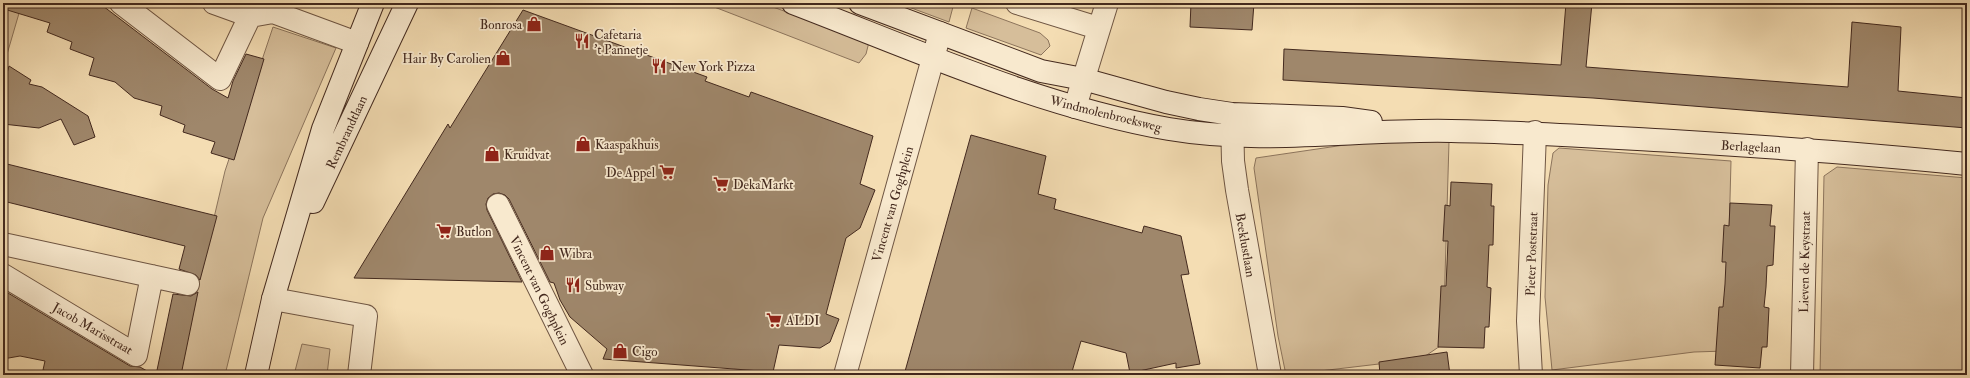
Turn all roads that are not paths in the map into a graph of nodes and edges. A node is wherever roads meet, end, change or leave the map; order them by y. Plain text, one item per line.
1 (121, 3) edge
2 (214, 3) edge
3 (373, 3) edge
4 (406, 3) edge
5 (794, 3) edge
6 (860, 3) edge
7 (1017, 3) edge
8 (1107, 3) edge
9 (250, 16) junction
10 (1098, 28) junction
11 (940, 33) junction
12 (357, 43) junction
13 (933, 59) junction
14 (1083, 79) junction
15 (1075, 107) junction
16 (1232, 114) junction
17 (1436, 130) junction
18 (1535, 132) junction
19 (1232, 136) junction
20 (1807, 149) junction
21 (1967, 164) edge
22 (498, 205) dead end
23 (3, 244) edge
24 (286, 261) junction
25 (3, 275) edge
26 (152, 276) junction
27 (188, 284) dead end
28 (274, 299) junction
29 (256, 375) edge
30 (359, 375) edge
31 (582, 375) edge
32 (845, 375) edge
33 (1270, 375) edge
34 (1531, 375) edge
35 (1802, 375) edge

1 - 9 street
2 - 9 street
3 - 12 street, Rembrandtlaan
4 - 24 street, Rembrandtlaan
5 - 13 street, Windmolenbroeksweg
6 - 11 street, Windmolenbroeksweg
7 - 10 street
8 - 10 street
9 - 12 street
10 - 14 street
11 - 13 street, Vincent van Goghplein
11 - 14 street, Windmolenbroeksweg
12 - 24 street, Rembrandtlaan
13 - 15 street, Windmolenbroeksweg
13 - 32 street, Vincent van Goghplein
14 - 15 street
14 - 16 street, Windmolenbroeksweg
15 - 19 street, Windmolenbroeksweg
16 - 17 street, Windmolenbroeksweg
16 - 19 street, Beeklustlaan
17 - 18 street, Windmolenbroeksweg
17 - 19 street, Windmolenbroeksweg
18 - 20 street, Berlagelaan
18 - 34 street, Pieter Poststraat
19 - 33 street, Beeklustlaan
20 - 21 street, Berlagelaan
20 - 35 street, Lieven de Keystraat
22 - 31 street, Vincent van Goghplein
23 - 26 street
24 - 28 street, Rembrandtlaan
25 - 26 street, Jacob Marisstraat
26 - 27 street
28 - 29 street, Rembrandtlaan
28 - 30 street

